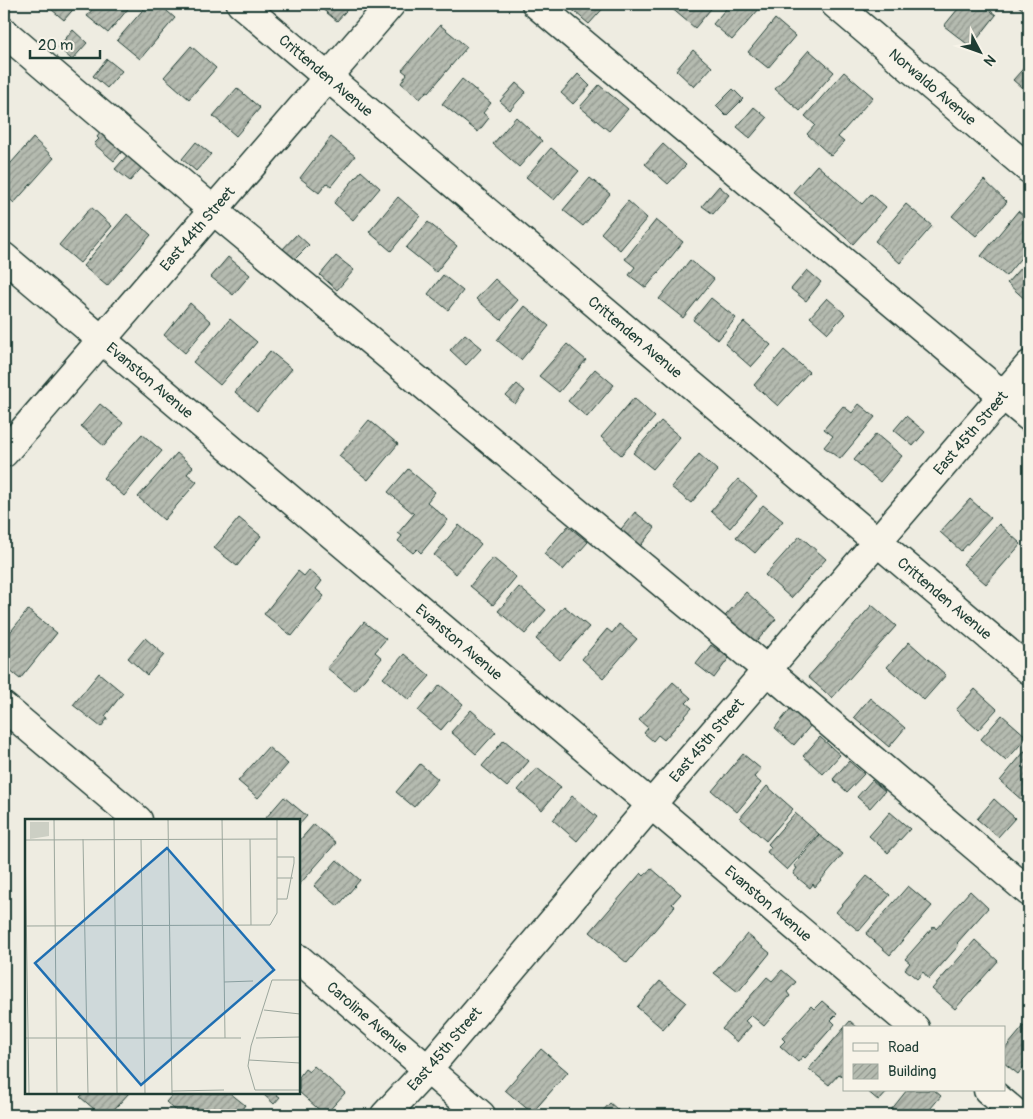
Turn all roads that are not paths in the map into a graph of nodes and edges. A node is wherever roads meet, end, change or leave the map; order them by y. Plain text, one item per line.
1 (242, 4) edge
2 (391, 4) edge
3 (536, 4) edge
4 (834, 4) edge
5 (4, 32) edge
6 (328, 77) junction
7 (1029, 169) edge
8 (213, 210) junction
9 (4, 257) edge
10 (102, 340) junction
11 (1029, 365) edge
12 (1003, 395) junction
13 (1029, 417) edge
14 (4, 453) edge
15 (877, 542) junction
16 (767, 670) junction
17 (1029, 670) edge
18 (4, 706) edge
19 (651, 805) junction
20 (137, 819) edge
21 (1029, 892) edge
22 (300, 959) edge
23 (913, 1026) edge
24 (427, 1070) junction
25 (990, 1092) edge
26 (385, 1115) edge
27 (481, 1115) edge
28 (1018, 1115) edge

1 - 6 street, Crittenden Avenue
2 - 6 street, East 44th Street
3 - 12 street
4 - 7 street, Norwaldo Avenue
5 - 8 street
6 - 8 street, East 44th Street
6 - 15 street, Crittenden Avenue
8 - 10 street, East 44th Street
8 - 16 street
9 - 10 street, Evanston Avenue
10 - 14 street, East 44th Street
10 - 19 street, Evanston Avenue
11 - 12 street, East 45th Street
12 - 13 street
12 - 15 street, East 45th Street
15 - 16 street, East 45th Street
15 - 17 street, Crittenden Avenue
16 - 19 street, East 45th Street
16 - 21 street
18 - 20 street
19 - 23 street, Evanston Avenue
19 - 24 street, East 45th Street
22 - 24 street, Caroline Avenue
24 - 26 street, East 45th Street
24 - 27 street, Caroline Avenue
25 - 28 street

